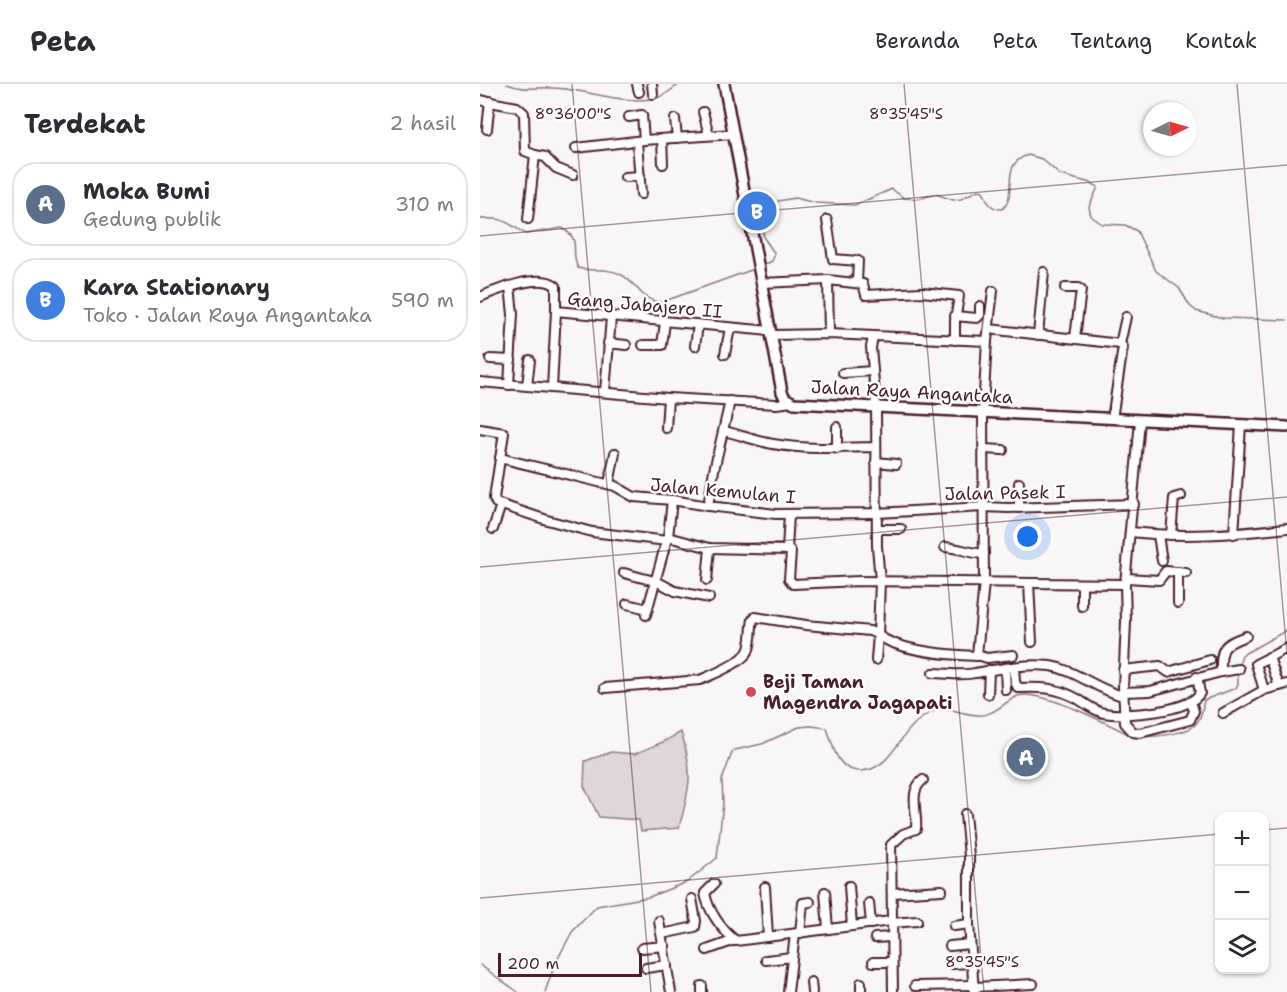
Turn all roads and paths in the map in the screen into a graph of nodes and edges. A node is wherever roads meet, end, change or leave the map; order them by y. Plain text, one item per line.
1 (652, 84) edge
2 (724, 84) edge
3 (653, 94) dead end
4 (480, 100) edge
5 (490, 101) junction
6 (703, 112) dead end
7 (629, 117) dead end
8 (675, 119) dead end
9 (487, 129) dead end
10 (734, 134) junction
11 (709, 135) junction
12 (677, 138) junction
13 (662, 139) junction
14 (641, 141) junction
15 (576, 148) dead end
16 (535, 155) junction
17 (663, 164) dead end
18 (573, 175) dead end
19 (640, 176) junction
20 (625, 177) dead end
21 (641, 194) dead end
22 (528, 219) dead end
23 (827, 220) dead end
24 (1044, 272) dead end
25 (764, 278) junction
26 (828, 280) junction
27 (861, 283) junction
28 (510, 286) junction
29 (1065, 288) dead end
30 (993, 291) dead end
31 (480, 297) edge
32 (980, 306) dead end
33 (556, 311) junction
34 (956, 316) junction
35 (611, 317) junction
36 (1126, 317) dead end
37 (665, 322) junction
38 (698, 326) junction
39 (730, 328) junction
40 (989, 329) junction
41 (771, 333) junction
42 (829, 334) junction
43 (1038, 335) junction
44 (873, 337) junction
45 (1075, 338) junction
46 (955, 340) junction
47 (987, 341) junction
48 (608, 344) junction
49 (1120, 344) junction
50 (626, 345) dead end
51 (643, 345) dead end
52 (695, 346) dead end
53 (725, 354) dead end
54 (490, 359) dead end
55 (511, 360) junction
56 (530, 360) dead end
57 (873, 371) junction
58 (843, 373) dead end
59 (480, 382) edge
60 (509, 385) junction
61 (527, 386) junction
62 (552, 388) junction
63 (605, 393) junction
64 (668, 398) junction
65 (789, 400) junction
66 (729, 404) junction
67 (876, 407) junction
68 (983, 411) junction
69 (1112, 419) junction
70 (1140, 420) junction
71 (1241, 425) junction
72 (837, 426) dead end
73 (666, 428) dead end
74 (1287, 428) edge
75 (480, 429) edge
76 (724, 431) junction
77 (876, 447) junction
78 (837, 448) junction
79 (984, 449) junction
80 (1003, 450) dead end
81 (615, 453) dead end
82 (500, 458) junction
83 (876, 462) junction
84 (896, 464) dead end
85 (1019, 483) dead end
86 (609, 484) junction
87 (1181, 496) dead end
88 (672, 500) junction
89 (1134, 504) junction
90 (501, 505) junction
91 (708, 506) junction
92 (983, 507) junction
93 (1018, 508) junction
94 (877, 513) junction
95 (789, 514) junction
96 (1287, 528) edge
97 (494, 529) dead end
98 (877, 529) junction
99 (901, 529) dead end
100 (1131, 532) junction
101 (1234, 534) junction
102 (1158, 535) junction
103 (1171, 535) junction
104 (667, 539) junction
105 (945, 547) dead end
106 (710, 548) junction
107 (787, 550) junction
108 (984, 554) junction
109 (1162, 561) dead end
110 (624, 573) dead end
111 (706, 580) dead end
112 (655, 581) junction
113 (880, 581) junction
114 (1126, 581) junction
115 (984, 582) junction
116 (1029, 583) junction
117 (1082, 584) junction
118 (709, 598) dead end
119 (1178, 603) dead end
120 (627, 604) dead end
121 (1082, 606) dead end
122 (878, 635) junction
123 (1246, 636) dead end
124 (1032, 642) dead end
125 (1287, 648) edge
126 (1012, 655) dead end
127 (977, 656) junction
128 (1269, 657) junction
129 (876, 660) dead end
130 (1210, 660) dead end
131 (1009, 668) junction
132 (1239, 669) dead end
133 (989, 670) junction
134 (1123, 670) junction
135 (1221, 672) junction
136 (933, 673) dead end
137 (1197, 677) junction
138 (1283, 685) edge
139 (605, 688) dead end
140 (1123, 689) junction
141 (1006, 690) dead end
142 (1263, 690) junction
143 (988, 694) dead end
144 (1191, 702) junction
145 (1223, 713) dead end
146 (1123, 714) junction
147 (923, 780) dead end
148 (965, 814) dead end
149 (714, 884) dead end
150 (849, 886) dead end
151 (765, 887) dead end
152 (942, 890) dead end
153 (825, 892) dead end
154 (892, 894) junction
155 (692, 898) dead end
156 (810, 902) dead end
157 (869, 903) dead end
158 (659, 921) dead end
159 (917, 921) dead end
160 (891, 922) junction
161 (870, 924) junction
162 (969, 924) junction
163 (852, 926) junction
164 (954, 926) dead end
165 (828, 929) junction
166 (797, 933) junction
167 (662, 934) junction
168 (768, 937) junction
169 (891, 937) junction
170 (875, 938) dead end
171 (735, 940) junction
172 (970, 944) junction
173 (664, 946) junction
174 (950, 946) dead end
175 (642, 948) dead end
176 (707, 950) dead end
177 (792, 957) junction
178 (766, 960) dead end
179 (873, 962) dead end
180 (892, 962) junction
181 (971, 963) junction
182 (953, 964) dead end
183 (667, 965) junction
184 (646, 968) dead end
185 (811, 982) dead end
186 (1033, 984) dead end
187 (915, 986) dead end
188 (974, 988) edge
189 (671, 992) edge
190 (788, 992) edge
191 (812, 992) edge
192 (893, 992) edge

1 - 3 street
2 - 10 main road, Jalan Raya Angantaka
4 - 5 street
5 - 9 street
5 - 16 street
6 - 11 street
7 - 14 street
8 - 12 street
10 - 11 street
10 - 25 main road, Jalan Raya Angantaka
11 - 12 street
12 - 13 street
13 - 14 street
13 - 17 street
14 - 15 street
14 - 19 street
16 - 18 street
16 - 22 street
19 - 20 street
19 - 21 street
23 - 27 street
24 - 43 street
25 - 26 street
25 - 41 main road, Jalan Raya Angantaka
26 - 27 street
26 - 42 street
27 - 34 street
28 - 31 street
28 - 33 street
28 - 55 street
29 - 45 street
30 - 40 street
32 - 34 street
33 - 35 street, Gang Jabajero II
33 - 62 street, Gang Jabajero II
34 - 46 street
35 - 37 street, Gang Jabajero II
35 - 48 street
36 - 49 street
37 - 38 street, Gang Jabajero II
37 - 51 street
38 - 39 street, Gang Jabajero II
38 - 52 street
39 - 41 street, Gang Jabajero II
39 - 53 street
40 - 43 street
40 - 47 street
41 - 42 street, Gang Jabajero II
41 - 65 main road, Jalan Raya Angantaka
42 - 44 street, Gang Jabajero II
43 - 45 street
44 - 46 street, Gang Jabajero II
44 - 57 street
45 - 49 street
46 - 47 street, Gang Jabajero II
47 - 68 street
48 - 50 street
48 - 63 street
49 - 69 street
54 - 55 street
55 - 60 street
56 - 61 street
57 - 58 street
57 - 67 street
59 - 60 street
60 - 61 street
61 - 62 street
62 - 63 street
63 - 64 street
64 - 66 street
64 - 73 street
65 - 66 street
65 - 67 main road, Jalan Raya Angantaka
66 - 76 street
67 - 68 main road, Jalan Raya Angantaka
67 - 77 street
68 - 69 main road, Jalan Raya Angantaka
68 - 79 street
69 - 70 main road, Jalan Raya Angantaka
70 - 71 main road, Jalan Raya Angantaka
70 - 89 street
71 - 74 main road, Jalan Raya Angantaka
71 - 101 street
72 - 78 street
75 - 82 street
76 - 78 street
76 - 91 street
77 - 78 street
77 - 83 street
79 - 80 street
79 - 92 street
81 - 86 street
82 - 86 street, Jalan Kemulan I
82 - 90 street
83 - 84 street
83 - 94 street
85 - 93 street
86 - 88 street, Jalan Kemulan I
87 - 103 street
88 - 91 street, Jalan Kemulan I
88 - 104 street
89 - 93 street, Jalan Pasek I
89 - 100 street
90 - 97 street
90 - 104 street
91 - 95 street, Jalan Kemulan I
92 - 93 street, Jalan Pasek I
92 - 94 street, Jalan Pasek I
92 - 108 street
94 - 95 street, Jalan Kemulan I
94 - 98 street
95 - 107 street
96 - 101 street
98 - 99 street
98 - 113 street
100 - 102 street
100 - 114 street
101 - 103 street
102 - 103 street
102 - 109 street
104 - 106 street
104 - 112 street
105 - 108 street
106 - 107 street
106 - 111 street
107 - 113 street
108 - 115 street
110 - 112 street
112 - 118 street
112 - 120 street
113 - 115 street
113 - 122 street
114 - 117 street
114 - 119 street
114 - 134 street
115 - 116 street
115 - 127 street
116 - 117 street
116 - 124 street
117 - 121 street
122 - 127 street
122 - 129 street
122 - 139 street
123 - 135 street
125 - 128 street
126 - 127 street
128 - 138 street
128 - 142 street
130 - 134 street
131 - 133 street
131 - 140 street
131 - 141 street
131 - 146 street
132 - 135 street
133 - 136 street
133 - 143 street
134 - 140 street
135 - 137 street
137 - 140 street
137 - 144 street
138 - 142 street
140 - 146 street
142 - 145 street
144 - 146 street
144 - 146 street
147 - 154 street
148 - 162 street
149 - 171 street
150 - 163 street
151 - 168 street
152 - 154 street
153 - 165 street
154 - 160 street
155 - 167 street
156 - 166 street
157 - 161 street
158 - 167 street
159 - 160 street
160 - 161 street
160 - 169 street
161 - 163 street
162 - 164 street
162 - 172 street
163 - 165 street
165 - 166 street
166 - 168 street
166 - 177 street
167 - 173 street
168 - 171 street
169 - 170 street
169 - 180 street
171 - 176 street
172 - 174 street
172 - 181 street
173 - 175 street
173 - 183 street
177 - 178 street
177 - 190 street
179 - 180 street
180 - 192 street
181 - 182 street
181 - 188 street
183 - 184 street
183 - 189 street
185 - 191 street
186 - 188 street
187 - 188 street

